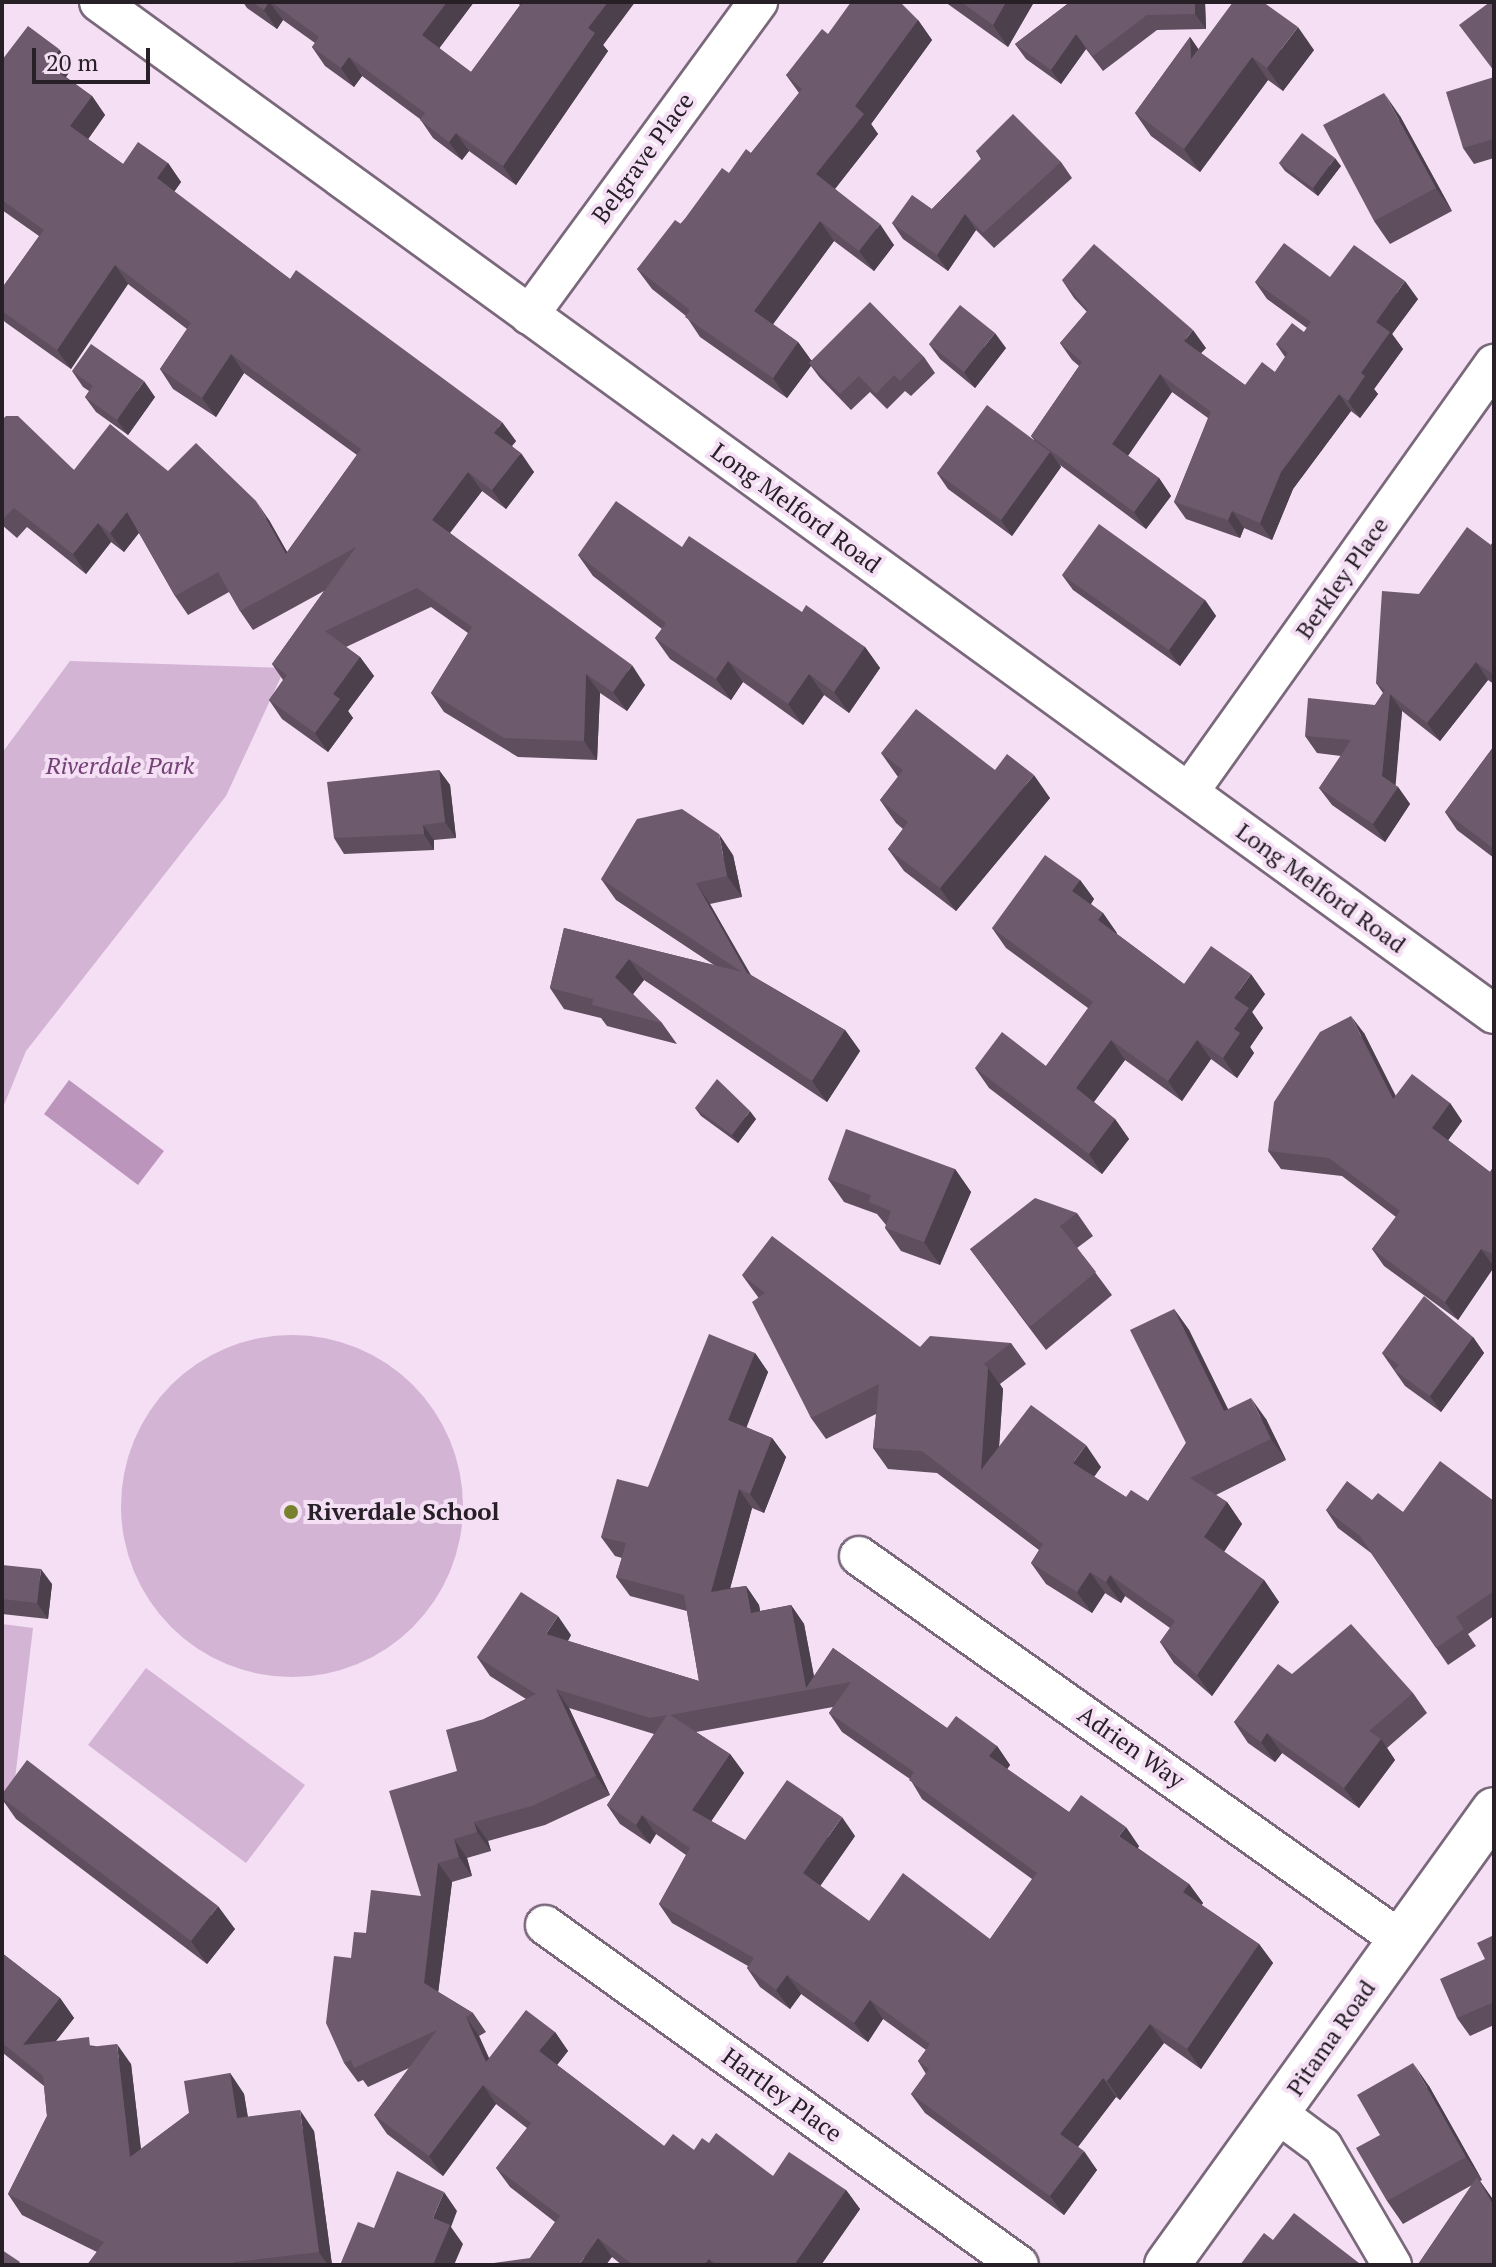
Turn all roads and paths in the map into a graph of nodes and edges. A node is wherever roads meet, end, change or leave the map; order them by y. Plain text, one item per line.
1 (99, 2) edge
2 (758, 2) edge
3 (529, 315) junction
4 (1494, 364) edge
5 (1189, 792) junction
6 (1494, 1014) edge
7 (859, 1556) dead end
8 (1494, 1810) edge
9 (545, 1925) dead end
10 (1401, 1940) junction
11 (1277, 2113) junction
12 (1019, 2265) edge
13 (1167, 2265) edge
14 (1392, 2265) edge

1 - 3 street, Long Melford Road
2 - 3 street, Belgrave Place
3 - 5 street, Long Melford Road
4 - 5 street, Berkley Place
5 - 6 street, Long Melford Road
7 - 10 street, Adrien Way
8 - 10 street, Pitama Road
9 - 12 street, Hartley Place
10 - 11 street, Pitama Road
11 - 13 street, Pitama Road
11 - 14 street

